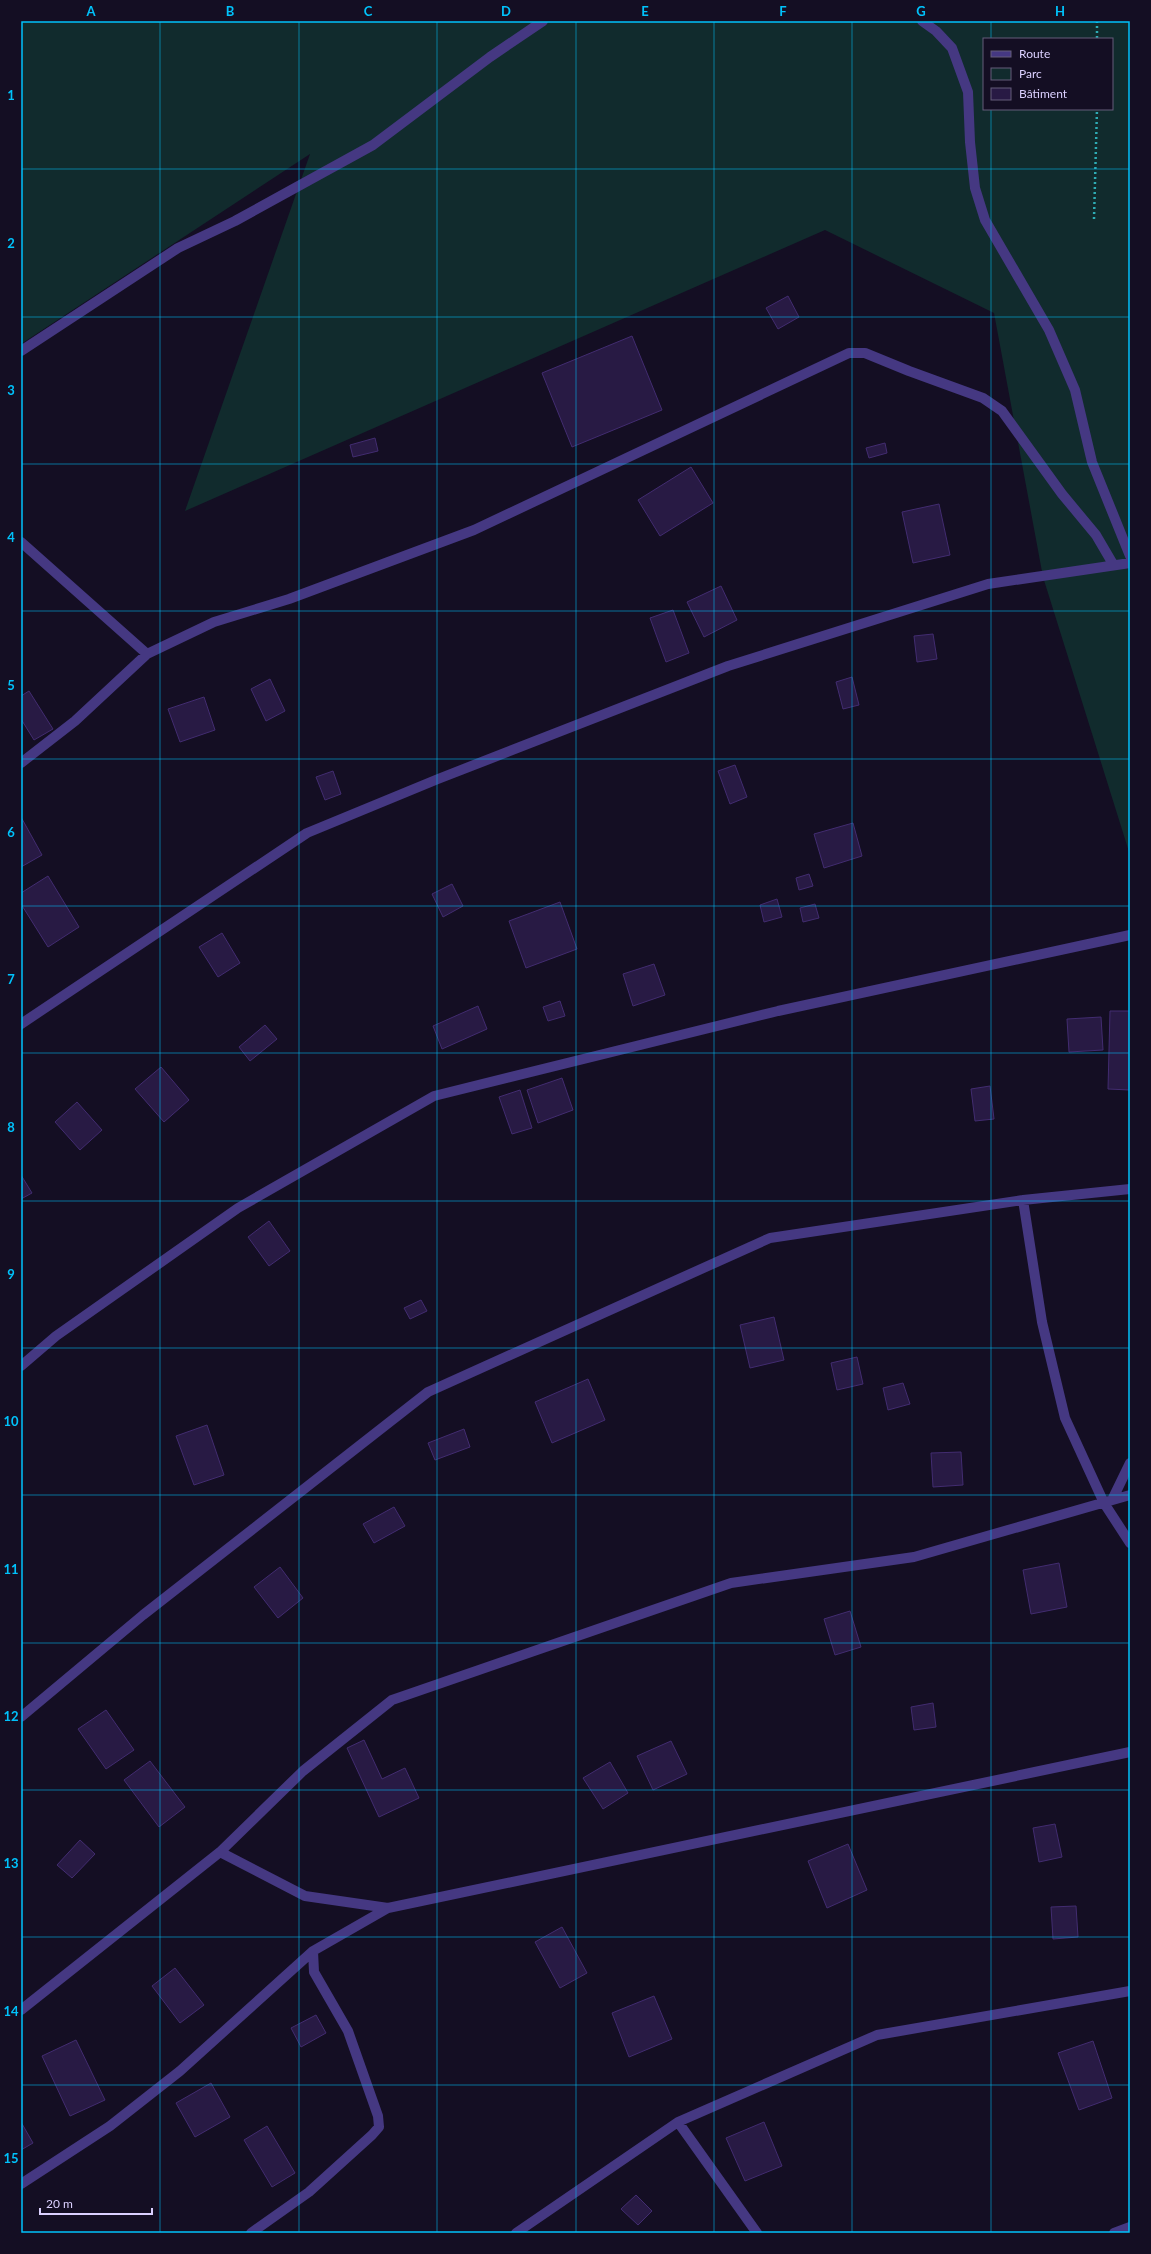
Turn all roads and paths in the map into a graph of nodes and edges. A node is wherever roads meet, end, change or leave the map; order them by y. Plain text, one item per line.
1 (543, 21) edge
2 (922, 21) edge
3 (1097, 21) edge
4 (1097, 38) edge
5 (1097, 110) edge
6 (1094, 219) dead end
7 (21, 351) edge
8 (21, 542) edge
9 (1130, 556) edge
10 (1130, 563) edge
11 (1113, 564) junction
12 (147, 654) junction
13 (21, 763) edge
14 (1130, 935) edge
15 (21, 1024) edge
16 (1130, 1189) edge
17 (1023, 1200) junction
18 (21, 1366) edge
19 (1130, 1463) edge
20 (1130, 1495) edge
21 (1108, 1501) junction
22 (1130, 1543) edge
23 (21, 1717) edge
24 (1130, 1752) edge
25 (220, 1852) junction
26 (388, 1908) junction
27 (313, 1951) junction
28 (1130, 1992) edge
29 (21, 2010) edge
30 (678, 2122) junction
31 (21, 2184) edge
32 (1130, 2227) edge
33 (251, 2233) edge
34 (516, 2233) edge
35 (757, 2233) edge
36 (1114, 2233) edge

1 - 7 street
2 - 9 street
3 - 4 path
5 - 6 path
8 - 12 street
10 - 11 street
11 - 12 street
11 - 15 street
12 - 13 street
14 - 18 street
16 - 17 street
17 - 21 street
17 - 23 street
19 - 21 street
20 - 21 street
21 - 22 street
21 - 25 street
24 - 26 street
25 - 26 street
25 - 29 street
26 - 27 street
27 - 31 street
27 - 33 street
28 - 30 street
30 - 34 street
30 - 35 street
32 - 36 street

